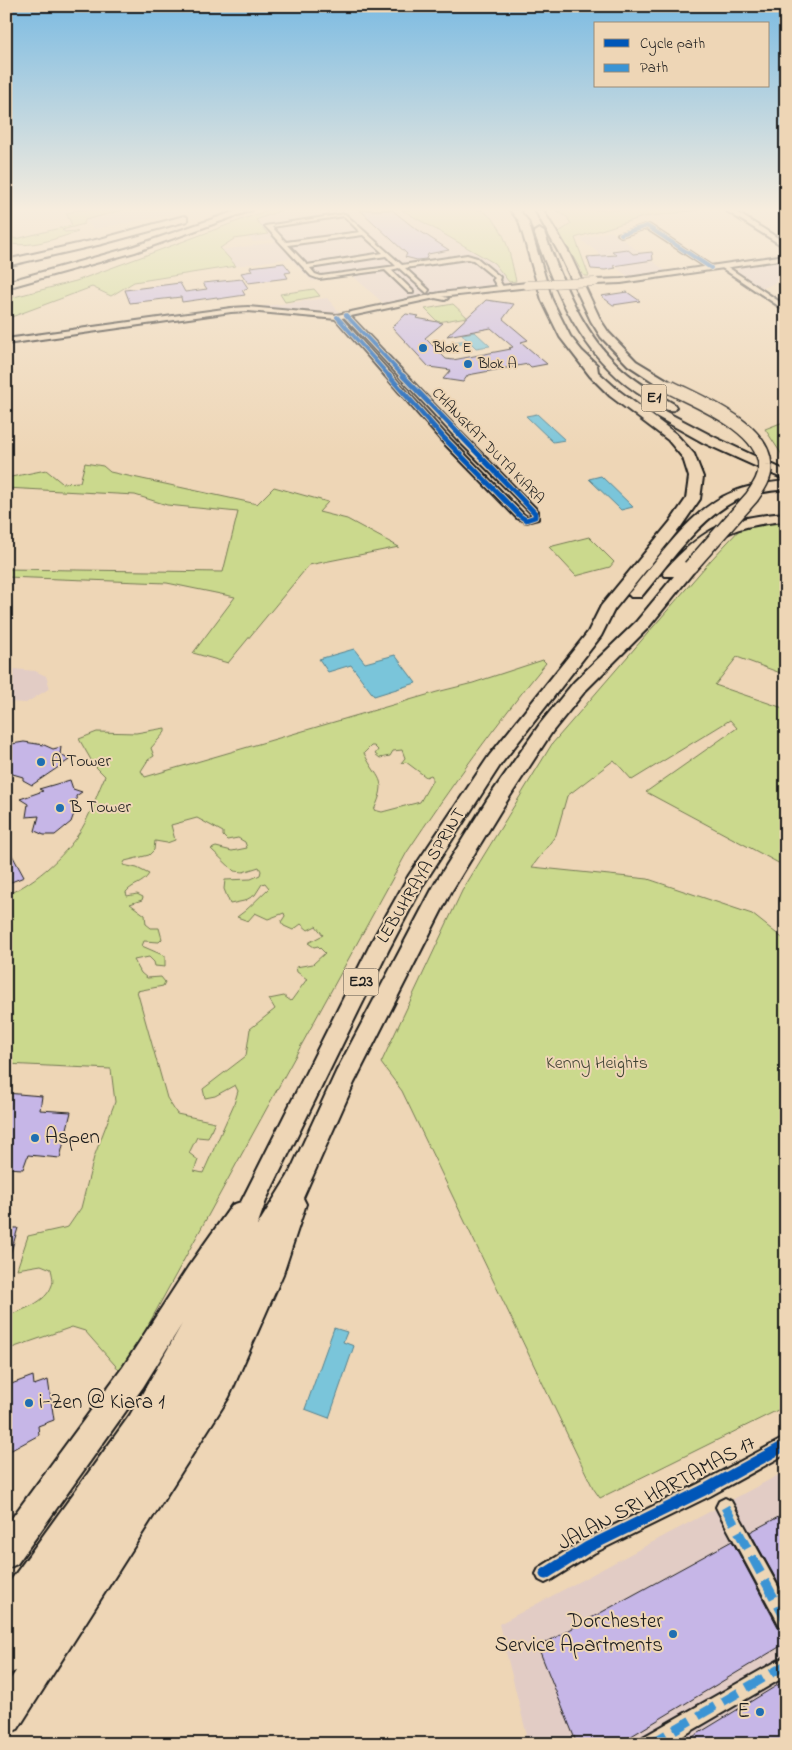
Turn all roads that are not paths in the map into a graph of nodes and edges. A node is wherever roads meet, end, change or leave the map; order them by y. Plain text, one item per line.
1 (432, 292) edge
2 (433, 292) edge
3 (463, 292) edge
4 (466, 292) edge
5 (545, 292) edge
6 (561, 292) edge
7 (583, 292) edge
8 (760, 292) edge
9 (436, 295) junction
10 (786, 309) edge
11 (339, 317) junction
12 (6, 342) edge
13 (582, 358) junction
14 (786, 466) edge
15 (786, 476) edge
16 (786, 485) edge
17 (786, 517) edge
18 (595, 633) junction
19 (580, 686) junction
20 (298, 1185) junction
21 (256, 1194) junction
22 (786, 1445) edge
23 (725, 1507) dead end
24 (6, 1553) edge
25 (545, 1574) dead end
26 (6, 1615) edge
27 (786, 1620) edge
28 (6, 1658) edge
29 (786, 1665) edge
30 (6, 1717) edge
31 (650, 1744) edge

1 - 9 street
2 - 9 street
3 - 9 main road
4 - 9 main road
5 - 13 highway, E1
6 - 14 highway, E1
7 - 19 highway, bridge
8 - 10 street
9 - 11 main road
11 - 11 street, CHANGKAT DUTA KIARA
11 - 12 main road
13 - 15 highway, E1
13 - 18 highway
16 - 18 highway
17 - 19 highway
18 - 21 highway, LEBUHRAYA SPRINT / E23
19 - 20 highway, LEBUHRAYA SPRINT / E23
20 - 28 highway
20 - 30 highway
21 - 24 highway
21 - 26 highway
22 - 25 street, JALAN SRI HARTAMAS 17
23 - 27 street
29 - 31 street

